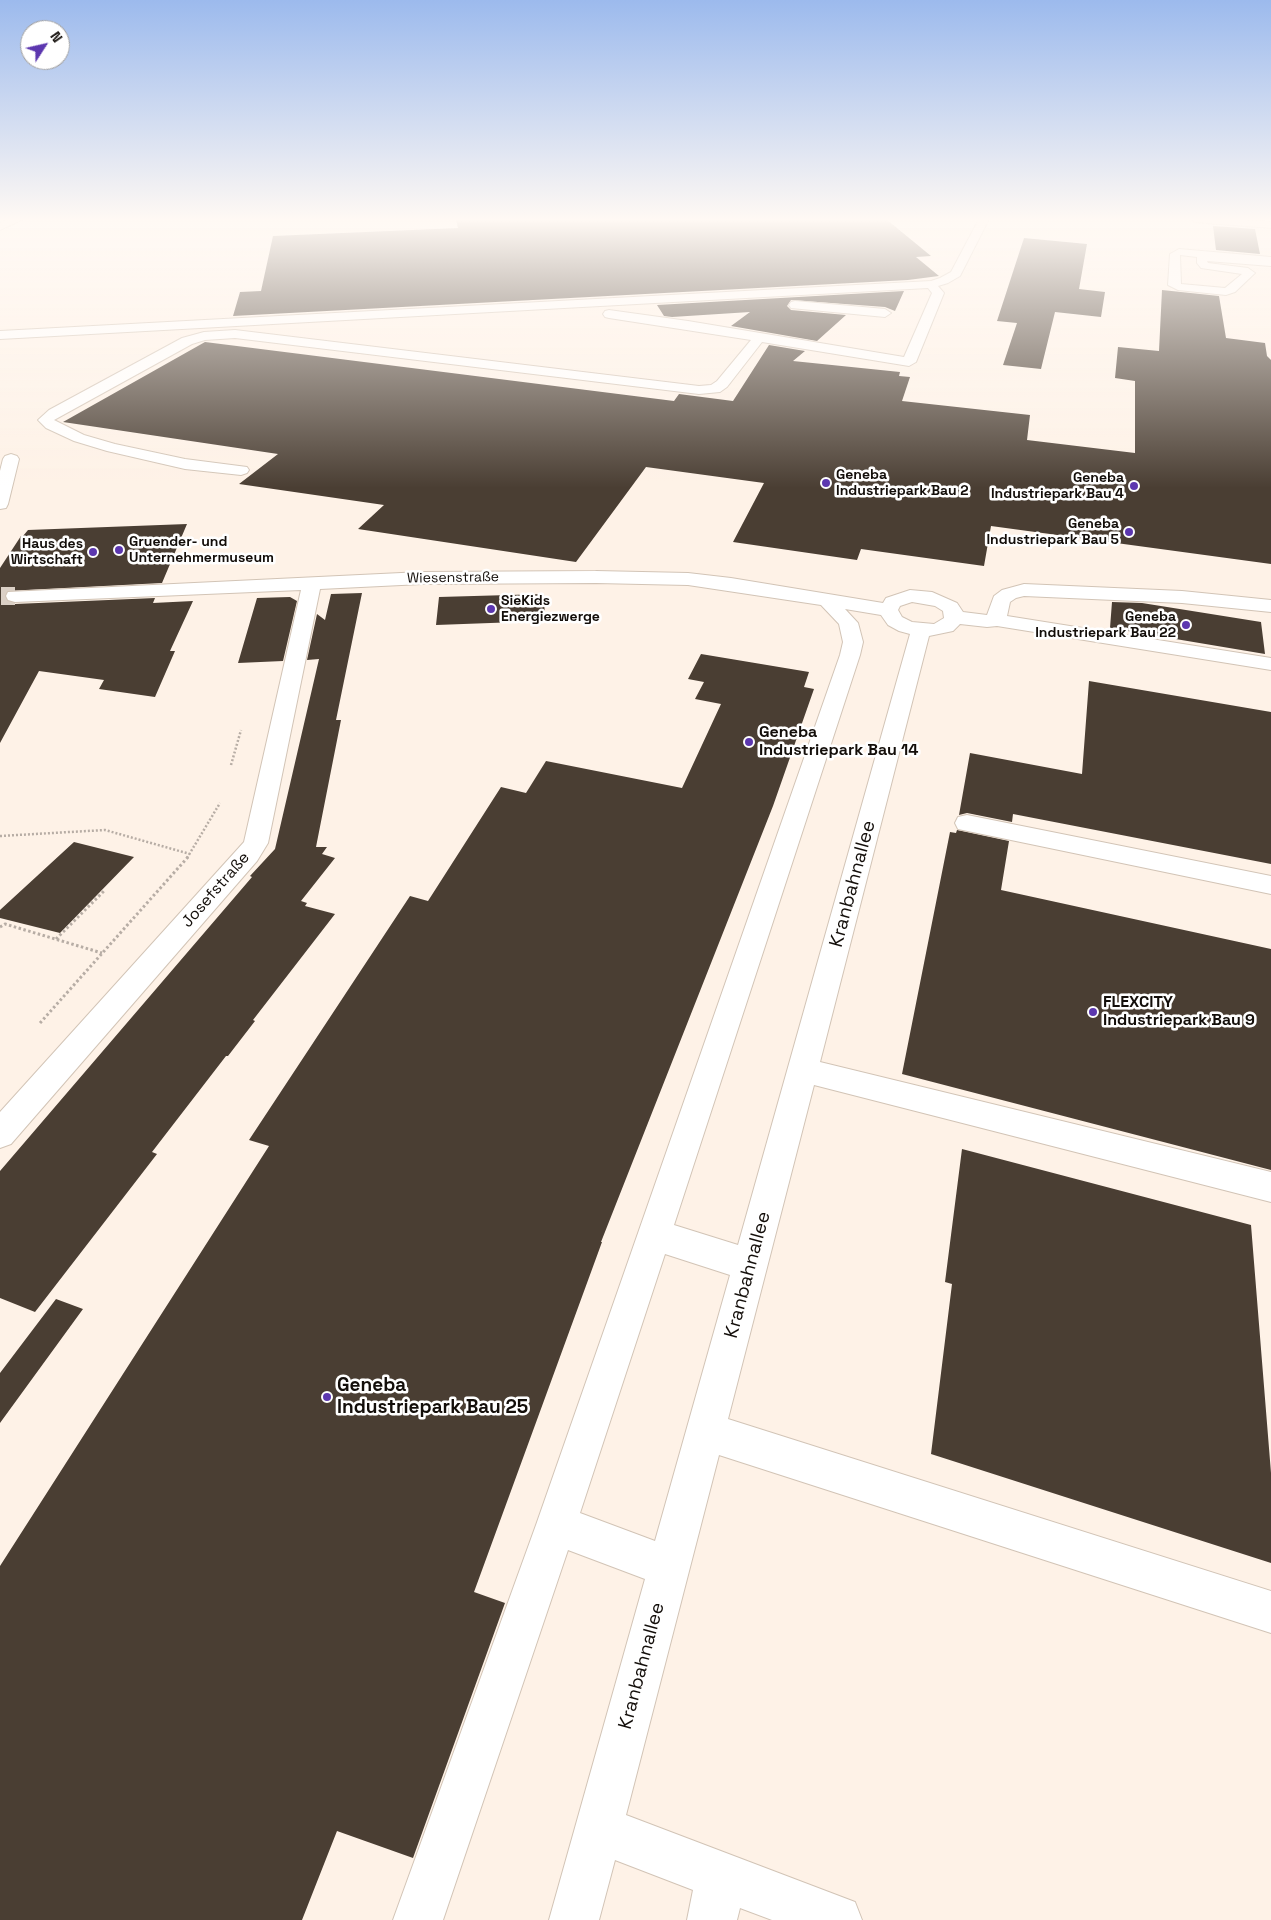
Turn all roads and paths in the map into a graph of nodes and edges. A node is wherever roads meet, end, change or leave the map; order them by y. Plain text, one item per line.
1 (490, 309) edge
2 (561, 309) edge
3 (624, 309) edge
4 (839, 309) edge
5 (932, 309) edge
6 (885, 313) dead end
7 (628, 316) junction
8 (0, 335) edge
9 (759, 338) junction
10 (11, 459) dead end
11 (240, 470) dead end
12 (0, 504) edge
13 (312, 584) junction
14 (5, 596) tunnel mouth
15 (827, 600) junction
16 (1271, 606) edge
17 (888, 610) junction
18 (954, 617) junction
19 (997, 620) junction
20 (921, 630) junction
21 (1271, 664) edge
22 (241, 730) dead end
23 (231, 765) dead end
24 (220, 803) dead end
25 (967, 823) dead end
26 (0, 836) edge
27 (190, 854) junction
28 (1271, 885) edge
29 (105, 890) dead end
30 (0, 927) edge
31 (56, 939) junction
32 (102, 953) junction
33 (40, 1023) dead end
34 (803, 1070) junction
35 (0, 1134) edge
36 (1271, 1187) edge
37 (654, 1235) junction
38 (750, 1265) junction
39 (706, 1431) junction
40 (556, 1525) junction
41 (669, 1567) junction
42 (1271, 1612) edge
43 (598, 1829) junction
44 (716, 1898) edge
45 (418, 1920) edge
46 (574, 1920) edge
47 (837, 1920) edge

1 - 8 street
2 - 7 street
3 - 7 street
4 - 6 street
5 - 9 street
7 - 9 street
9 - 11 street
10 - 12 street
13 - 14 street, Wiesenstraße
13 - 15 street, Wiesenstraße
13 - 35 street, Josefstraße
15 - 17 street, Wiesenstraße
15 - 37 street
16 - 19 street
17 - 18 street
17 - 20 street
18 - 19 street
18 - 20 street
19 - 21 street
20 - 34 street, Kranbahnallee
22 - 23 path
24 - 27 path
25 - 28 street
26 - 27 path
27 - 32 path
29 - 31 path
30 - 31 path
31 - 32 path
32 - 33 path
34 - 36 street
34 - 38 street, Kranbahnallee
37 - 38 street
37 - 40 street
38 - 39 street, Kranbahnallee
39 - 41 street, Kranbahnallee
39 - 42 street
40 - 41 street
40 - 45 street
41 - 43 street, Kranbahnallee
43 - 44 street
43 - 46 street, Kranbahnallee
44 - 47 street

